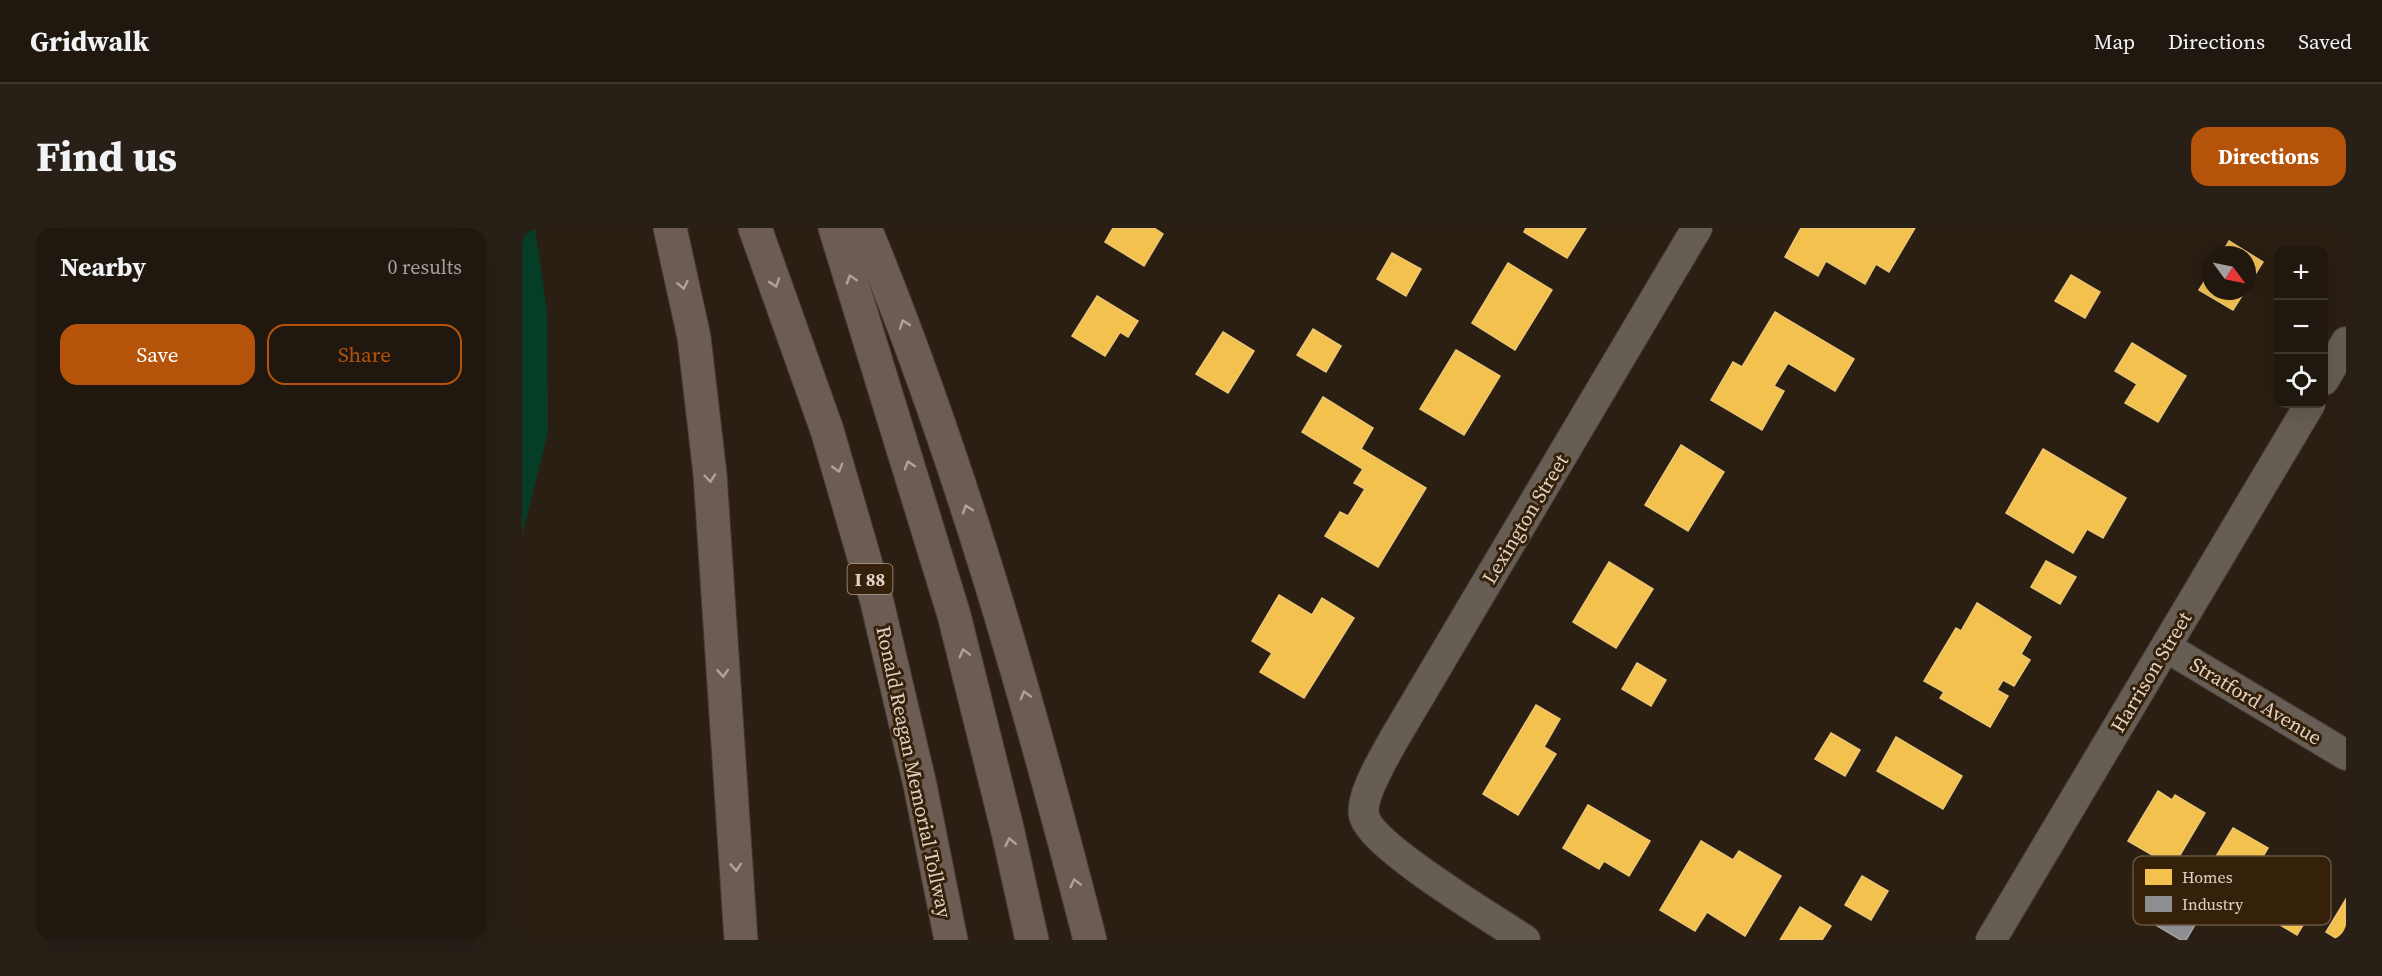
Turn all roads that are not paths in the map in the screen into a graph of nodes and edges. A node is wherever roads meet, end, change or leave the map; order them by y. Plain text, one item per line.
1 (670, 228) edge
2 (755, 228) edge
3 (835, 228) edge
4 (865, 228) edge
5 (1697, 228) edge
6 (2346, 342) edge
7 (2328, 373) edge
8 (2308, 408) edge
9 (2166, 647) junction
10 (2346, 755) edge
11 (741, 940) edge
12 (951, 940) edge
13 (1032, 940) edge
14 (1089, 940) edge
15 (1525, 940) edge
16 (1991, 940) edge

1 -> 11 highway
2 -> 12 highway, Ronald Reagan Memorial Tollway / I 88
13 -> 3 highway
14 -> 4 highway
5 - 15 street, Lexington Street
6 - 7 street
8 - 9 street, Harrison Street
9 - 10 street, Stratford Avenue
9 - 16 street, Harrison Street

